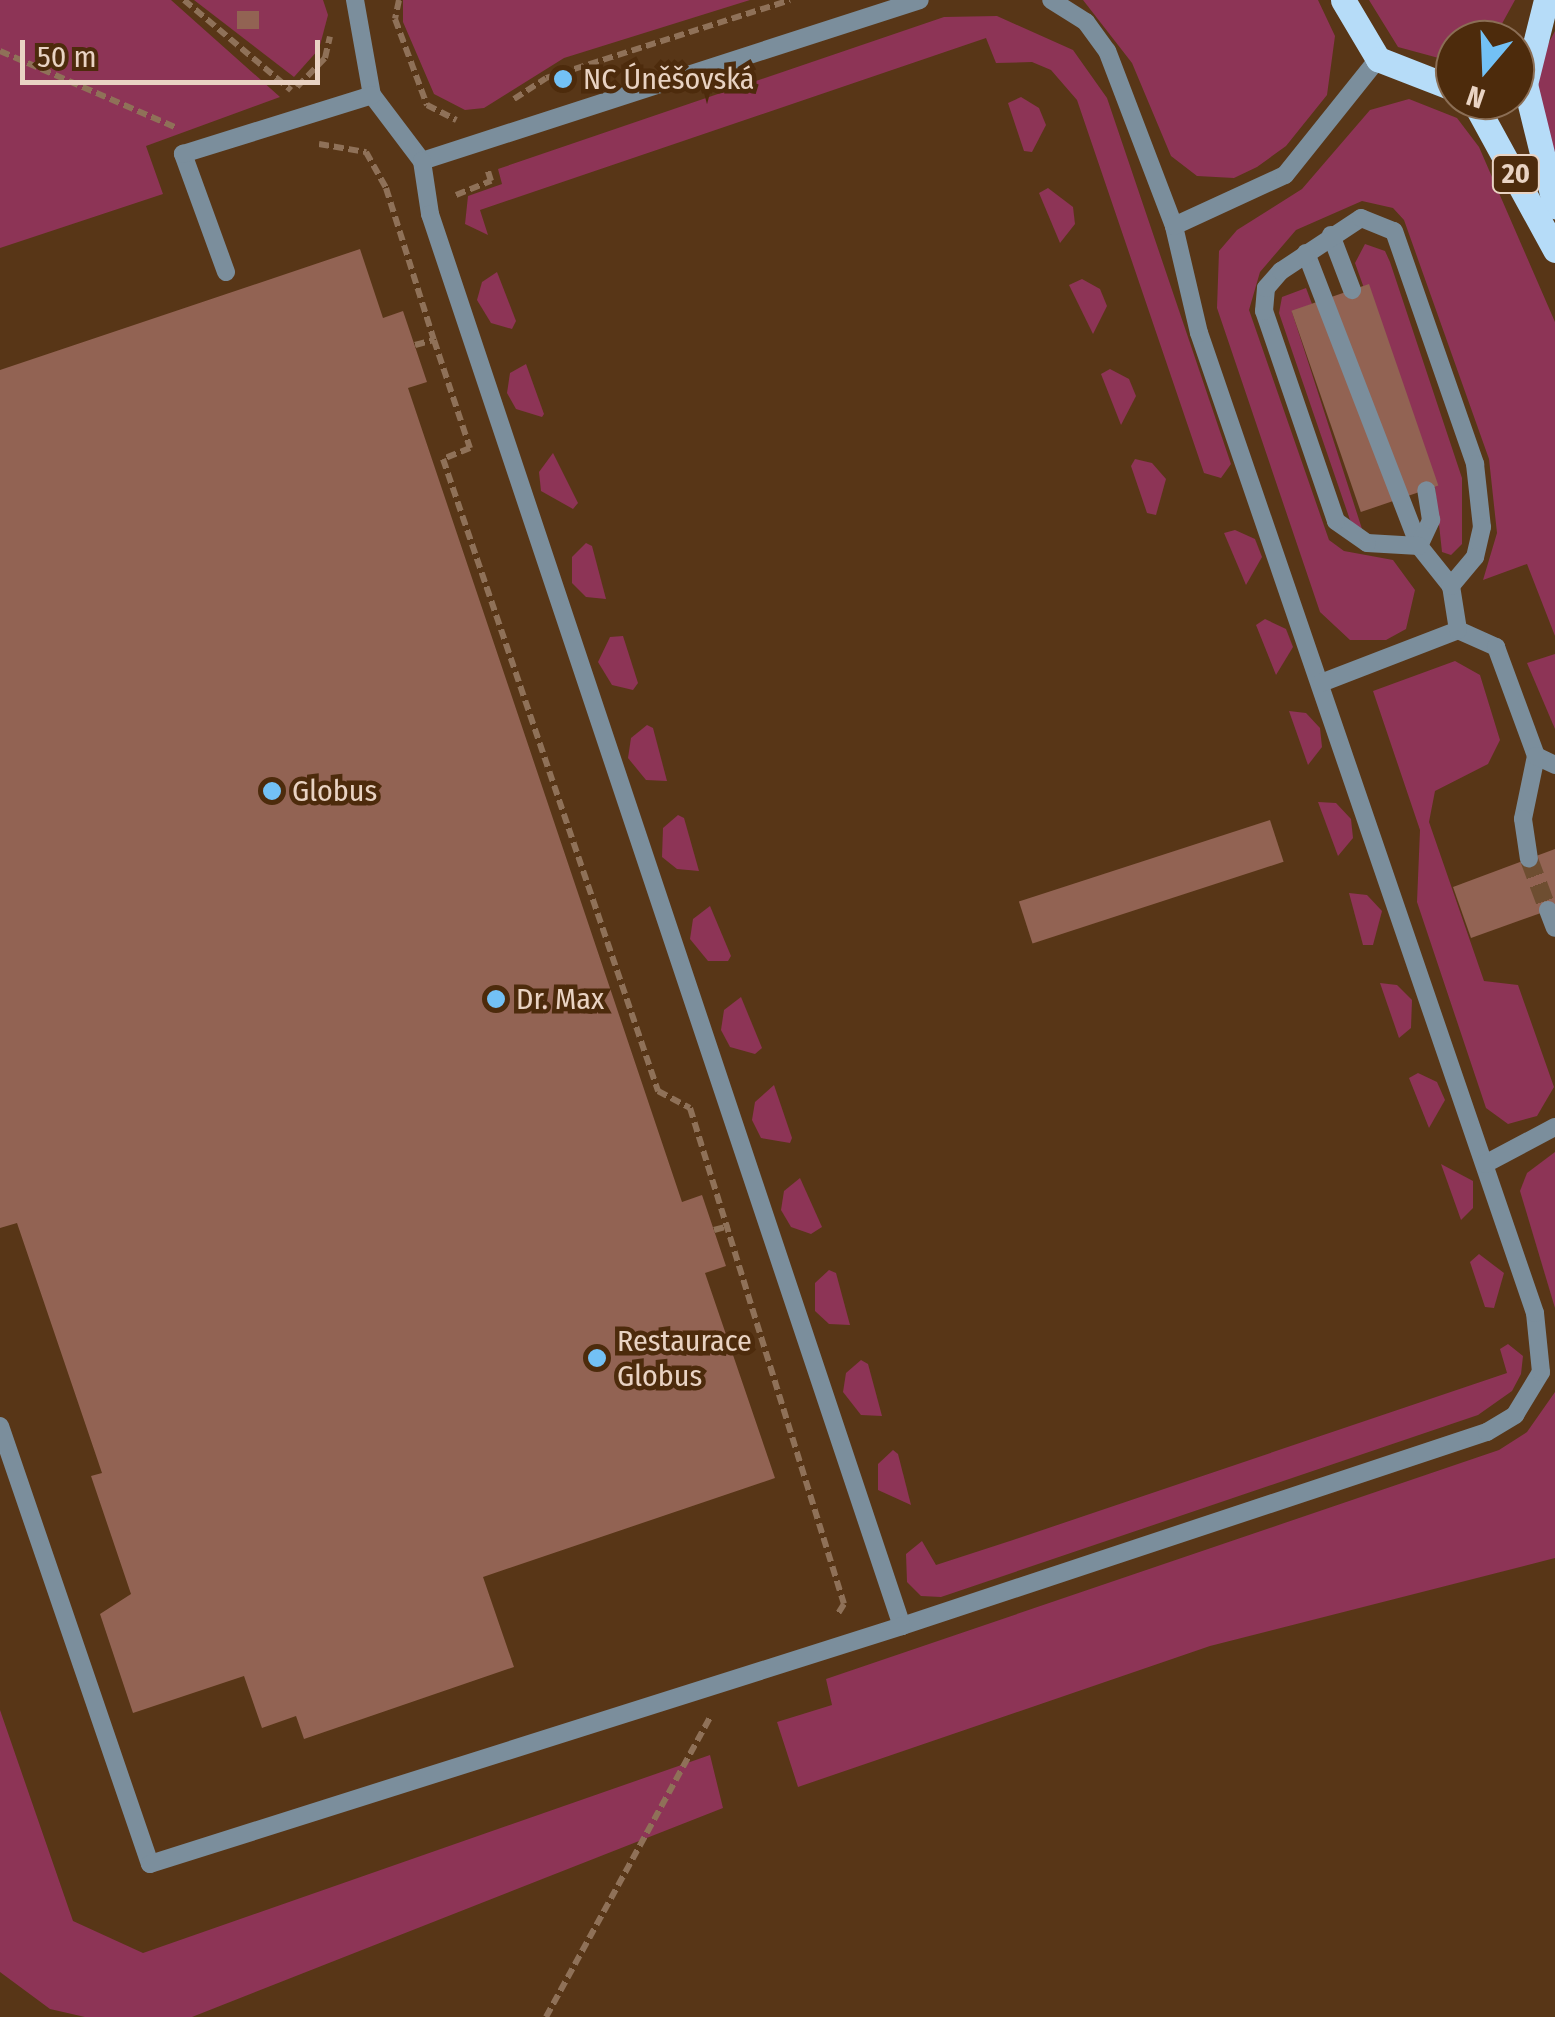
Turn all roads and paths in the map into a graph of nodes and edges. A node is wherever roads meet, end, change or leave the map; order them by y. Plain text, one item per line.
1 (184, 0) edge
2 (356, 0) edge
3 (399, 0) edge
4 (790, 0) edge
5 (920, 0) edge
6 (1051, 0) edge
7 (1343, 0) edge
8 (1546, 0) edge
9 (332, 22) dead end
10 (1538, 25) junction
11 (1535, 29) edge
12 (0, 52) edge
13 (1378, 59) junction
14 (1435, 80) edge
15 (292, 91) junction
16 (372, 95) junction
17 (502, 107) dead end
18 (300, 117) junction
19 (472, 120) dead end
20 (1484, 120) edge
21 (215, 144) junction
22 (422, 161) junction
23 (1555, 206) edge
24 (1174, 226) junction
25 (1330, 235) junction
26 (1555, 250) edge
27 (1306, 253) junction
28 (226, 272) dead end
29 (1352, 290) dead end
30 (434, 340) junction
31 (415, 345) dead end
32 (1426, 490) dead end
33 (1419, 546) junction
34 (1451, 586) junction
35 (1458, 630) junction
36 (1322, 682) junction
37 (1536, 756) junction
38 (1555, 764) edge
39 (1529, 859) tunnel mouth
40 (1555, 1127) edge
41 (1485, 1164) junction
42 (729, 1226) junction
43 (714, 1230) dead end
44 (0, 1426) edge
45 (844, 1604) dead end
46 (902, 1626) junction
47 (693, 1749) dead end
48 (546, 2017) edge

1 - 15 path
2 - 16 lane
3 - 19 path
4 - 17 path
5 - 22 lane
6 - 24 lane
7 - 13 main road
8 - 10 main road, 20
9 - 15 path
10 - 11 main road, 20
10 - 23 main road, 20
12 - 21 path
13 - 14 main road
13 - 24 lane
15 - 18 path
16 - 18 lane
16 - 22 lane
18 - 21 lane
18 - 30 path
20 - 26 main road, 20
21 - 28 lane
22 - 46 lane
24 - 36 lane
25 - 27 lane
25 - 29 lane
25 - 34 lane
27 - 33 lane
27 - 33 lane
30 - 31 path
30 - 42 path
32 - 33 lane
33 - 34 lane
34 - 35 lane
35 - 36 lane
35 - 37 lane
36 - 41 lane
37 - 38 lane
37 - 39 lane
40 - 41 lane
41 - 46 lane
42 - 43 path
42 - 45 path
44 - 46 lane
47 - 48 path

